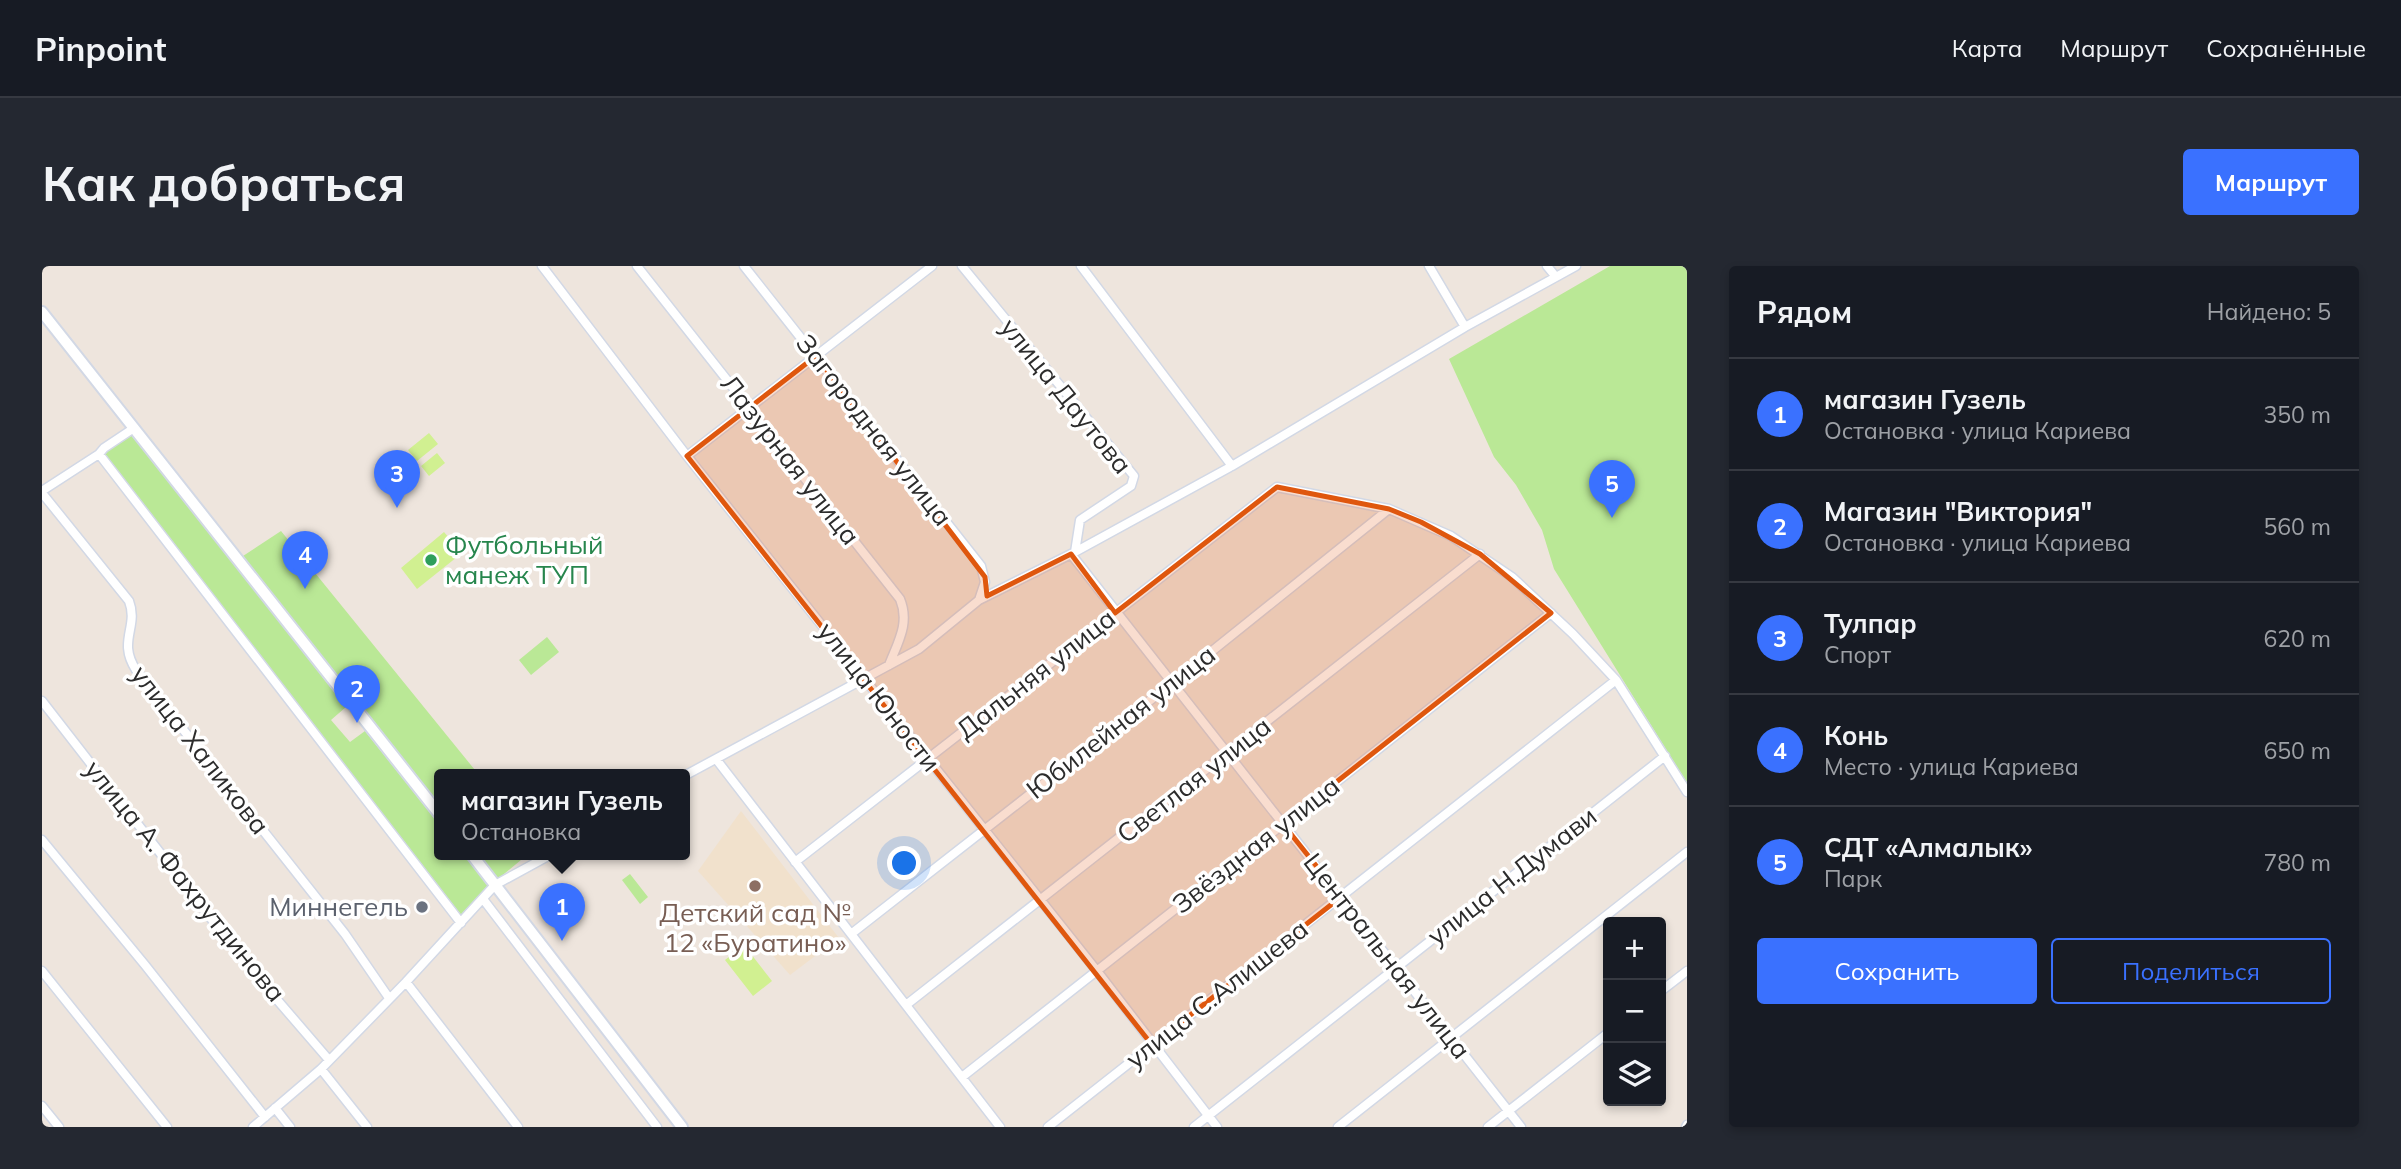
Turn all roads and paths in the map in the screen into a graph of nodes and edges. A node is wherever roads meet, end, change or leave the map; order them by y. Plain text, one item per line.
1 (542, 266) edge
2 (637, 266) edge
3 (744, 266) edge
4 (932, 266) edge
5 (962, 266) edge
6 (1081, 266) edge
7 (1429, 266) edge
8 (1547, 266) edge
9 (1576, 266) edge
10 (1556, 277) junction
11 (42, 312) edge
12 (1465, 327) junction
13 (816, 356) junction
14 (749, 408) junction
15 (134, 428) junction
16 (99, 454) junction
17 (687, 456) junction
18 (1233, 466) junction
19 (42, 492) edge
20 (1389, 509) junction
21 (1073, 553) junction
22 (1480, 554) junction
23 (979, 600) junction
24 (1115, 613) junction
25 (1551, 613) junction
26 (889, 665) junction
27 (864, 678) junction
28 (1616, 680) junction
29 (1171, 684) junction
30 (42, 701) edge
31 (1227, 755) junction
32 (1665, 756) junction
33 (927, 758) junction
34 (716, 759) junction
35 (690, 773) edge
36 (1687, 792) edge
37 (434, 809) edge
38 (1283, 824) junction
39 (984, 829) junction
40 (42, 840) edge
41 (1687, 852) edge
42 (476, 860) edge
43 (541, 860) edge
44 (795, 862) junction
45 (495, 885) junction
46 (1340, 897) junction
47 (482, 900) junction
48 (1040, 900) junction
49 (461, 923) junction
50 (851, 934) junction
51 (1396, 968) junction
52 (42, 971) edge
53 (1097, 971) junction
54 (1687, 971) edge
55 (406, 982) junction
56 (1666, 987) edge
57 (389, 998) junction
58 (906, 1005) junction
59 (1603, 1036) edge
60 (1451, 1038) junction
61 (1152, 1045) junction
62 (329, 1060) junction
63 (321, 1069) junction
64 (962, 1077) junction
65 (42, 1106) edge
66 (275, 1108) junction
67 (1509, 1111) junction
68 (1208, 1116) junction
69 (265, 1117) junction
70 (59, 1127) edge
71 (167, 1127) edge
72 (253, 1127) edge
73 (290, 1127) edge
74 (367, 1127) edge
75 (518, 1127) edge
76 (657, 1127) edge
77 (682, 1127) edge
78 (1000, 1127) edge
79 (1048, 1127) edge
80 (1194, 1127) edge
81 (1217, 1127) edge
82 (1338, 1127) edge
83 (1488, 1127) edge
84 (1521, 1127) edge

1 - 17 street, улица Юности
2 - 14 street, Лазурная улица
3 - 13 street, Загородная улица
4 - 13 street
5 - 21 street, улица Даутова
6 - 18 street
7 - 12 street
8 - 10 street
9 - 10 street
10 - 12 street
11 - 15 main road
12 - 18 street
13 - 14 street
13 - 23 street, Загородная улица
14 - 17 street
14 - 26 street, Лазурная улица
15 - 16 street
15 - 37 main road
16 - 19 street
16 - 49 street
17 - 27 street, улица Юности
18 - 21 street
19 - 57 street, улица Халикова
20 - 22 street
20 - 24 street, Дальняя улица
20 - 29 street, Юбилейная улица
21 - 23 street
21 - 24 street, Центральная улица
22 - 25 street
22 - 31 street, Светлая улица
23 - 26 street
24 - 29 street, Центральная улица
24 - 33 street, Дальняя улица
25 - 28 street
25 - 38 street, Звёздная улица
26 - 27 street
27 - 33 street, улица Юности
27 - 34 street
28 - 32 street
28 - 46 street, улица С.Алишева
29 - 31 street, Центральная улица
29 - 39 street, Юбилейная улица
30 - 62 street, улица А. Фахрутдинова
31 - 38 street, Центральная улица
31 - 48 street, Светлая улица
32 - 36 street
32 - 51 street, улица Н.Думави
33 - 39 street, улица Юности
33 - 44 street, Дальняя улица
34 - 35 street
34 - 44 street
38 - 46 street, Центральная улица
38 - 53 street, Звёздная улица
39 - 48 street, улица Юности
39 - 50 street, Юбилейная улица
40 - 69 street
41 - 60 street
42 - 45 main road
43 - 45 street
44 - 50 street
45 - 47 street
45 - 77 main road
46 - 51 street, Центральная улица
46 - 61 street, улица С.Алишева
47 - 49 street
47 - 76 street
48 - 53 street, улица Юности
48 - 58 street, Светлая улица
49 - 55 street
50 - 58 street
51 - 60 street, Центральная улица
51 - 68 street, улица Н.Думави
52 - 71 street
53 - 61 street, улица Юности
53 - 64 street, Звёздная улица
54 - 56 street
55 - 57 street
55 - 75 street
57 - 62 street
58 - 64 street
59 - 67 street
60 - 67 street, Центральная улица
60 - 82 street
61 - 68 street, улица Юности
61 - 79 street, улица С.Алишева
62 - 63 street
63 - 66 street
63 - 74 street
64 - 78 street
65 - 70 street
66 - 69 street
66 - 73 street
67 - 83 street
67 - 84 street, Центральная улица
68 - 80 street, улица Н.Думави
68 - 81 street, улица Юности
69 - 72 street

